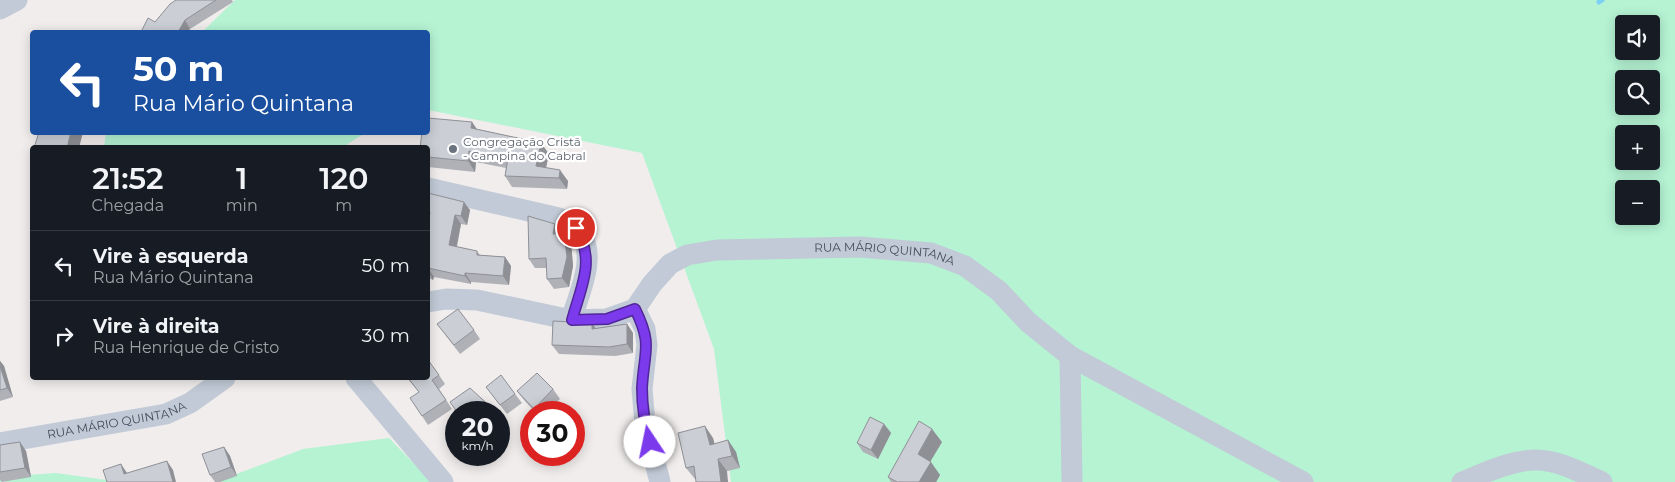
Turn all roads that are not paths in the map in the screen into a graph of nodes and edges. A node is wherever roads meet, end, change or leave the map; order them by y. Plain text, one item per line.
1 (17, 0) edge
2 (0, 9) edge
3 (430, 188) edge
4 (430, 302) edge
5 (635, 309) junction
6 (572, 320) junction
7 (1070, 356) junction
8 (222, 380) edge
9 (358, 380) edge
10 (0, 443) edge
11 (443, 482) edge
12 (660, 482) edge
13 (1072, 482) edge
14 (1303, 482) edge
15 (1462, 482) edge
16 (1602, 482) edge

1 - 2 street
3 - 6 street
4 - 6 street
5 - 6 street
5 - 7 street, RUA MÁRIO QUINTANA
5 - 12 street
7 - 13 street
7 - 14 street, RUA MÁRIO QUINTANA
8 - 10 street, RUA MÁRIO QUINTANA
9 - 11 street
15 - 16 street

